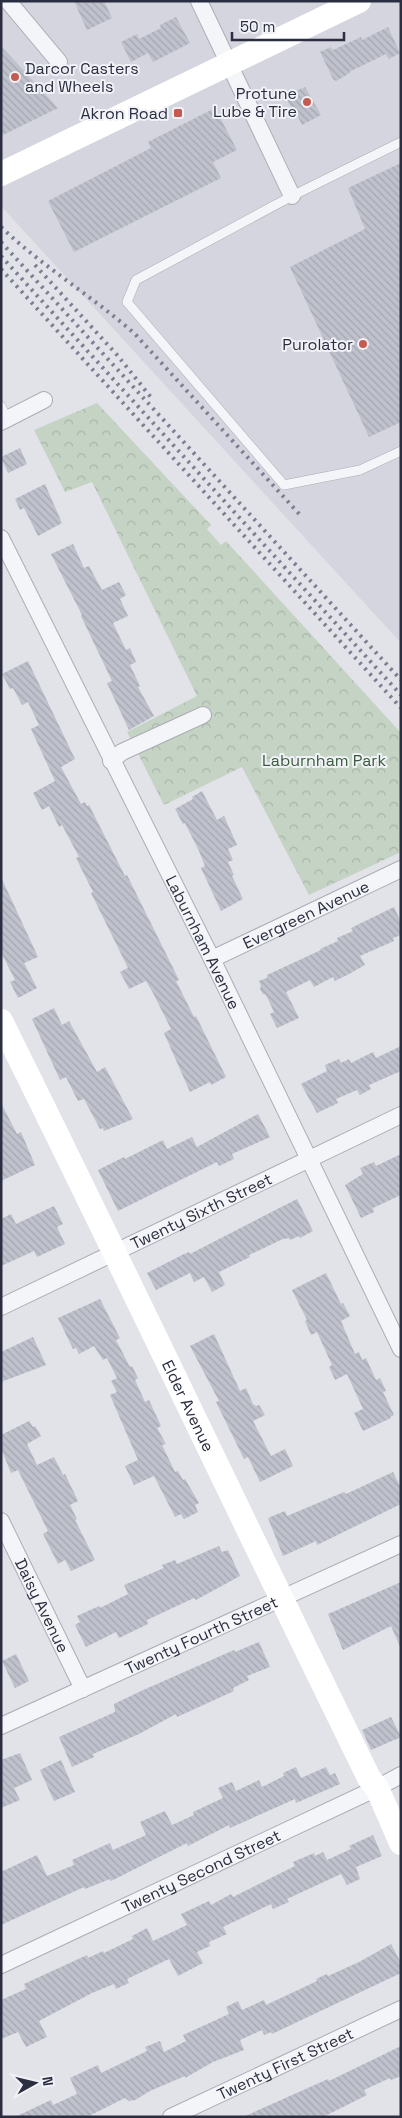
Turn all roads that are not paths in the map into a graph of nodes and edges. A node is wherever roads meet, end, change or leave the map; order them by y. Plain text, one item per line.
1 (8, 1) edge
2 (198, 1) edge
3 (359, 1) edge
4 (59, 62) dead end
5 (229, 66) junction
6 (401, 142) edge
7 (1, 174) edge
8 (292, 196) junction
9 (44, 400) dead end
10 (3, 416) edge
11 (401, 451) edge
12 (1, 538) edge
13 (203, 715) dead end
14 (111, 761) junction
15 (401, 869) edge
16 (212, 959) junction
17 (1, 1021) edge
18 (401, 1115) edge
19 (307, 1159) junction
20 (115, 1251) junction
21 (1, 1307) edge
22 (401, 1349) edge
23 (1, 1521) edge
24 (401, 1544) edge
25 (280, 1597) junction
26 (83, 1689) junction
27 (1, 1726) edge
28 (401, 1775) edge
29 (377, 1788) junction
30 (401, 1843) edge
31 (1, 1965) edge
32 (401, 2009) edge
33 (171, 2117) edge

1 - 4 street
2 - 5 street
3 - 5 street
5 - 7 street
5 - 8 street
6 - 8 lane
8 - 11 lane
9 - 10 street
12 - 14 street, Laburnham Avenue
13 - 14 street
14 - 16 street, Laburnham Avenue
15 - 16 street, Evergreen Avenue
16 - 19 street, Laburnham Avenue
17 - 20 street, Elder Avenue
18 - 19 street, Twenty Sixth Street
19 - 20 street, Twenty Sixth Street
19 - 22 street, Laburnham Avenue
20 - 21 street, Twenty Sixth Street
20 - 25 street, Elder Avenue
23 - 26 street, Daisy Avenue
24 - 25 street, Twenty Fourth Street
25 - 26 street, Twenty Fourth Street
25 - 29 street, Elder Avenue
26 - 27 street, Twenty Fourth Street
28 - 29 street, Twenty Second Street
29 - 30 street, Elder Avenue
29 - 31 street, Twenty Second Street
32 - 33 street, Twenty First Street

